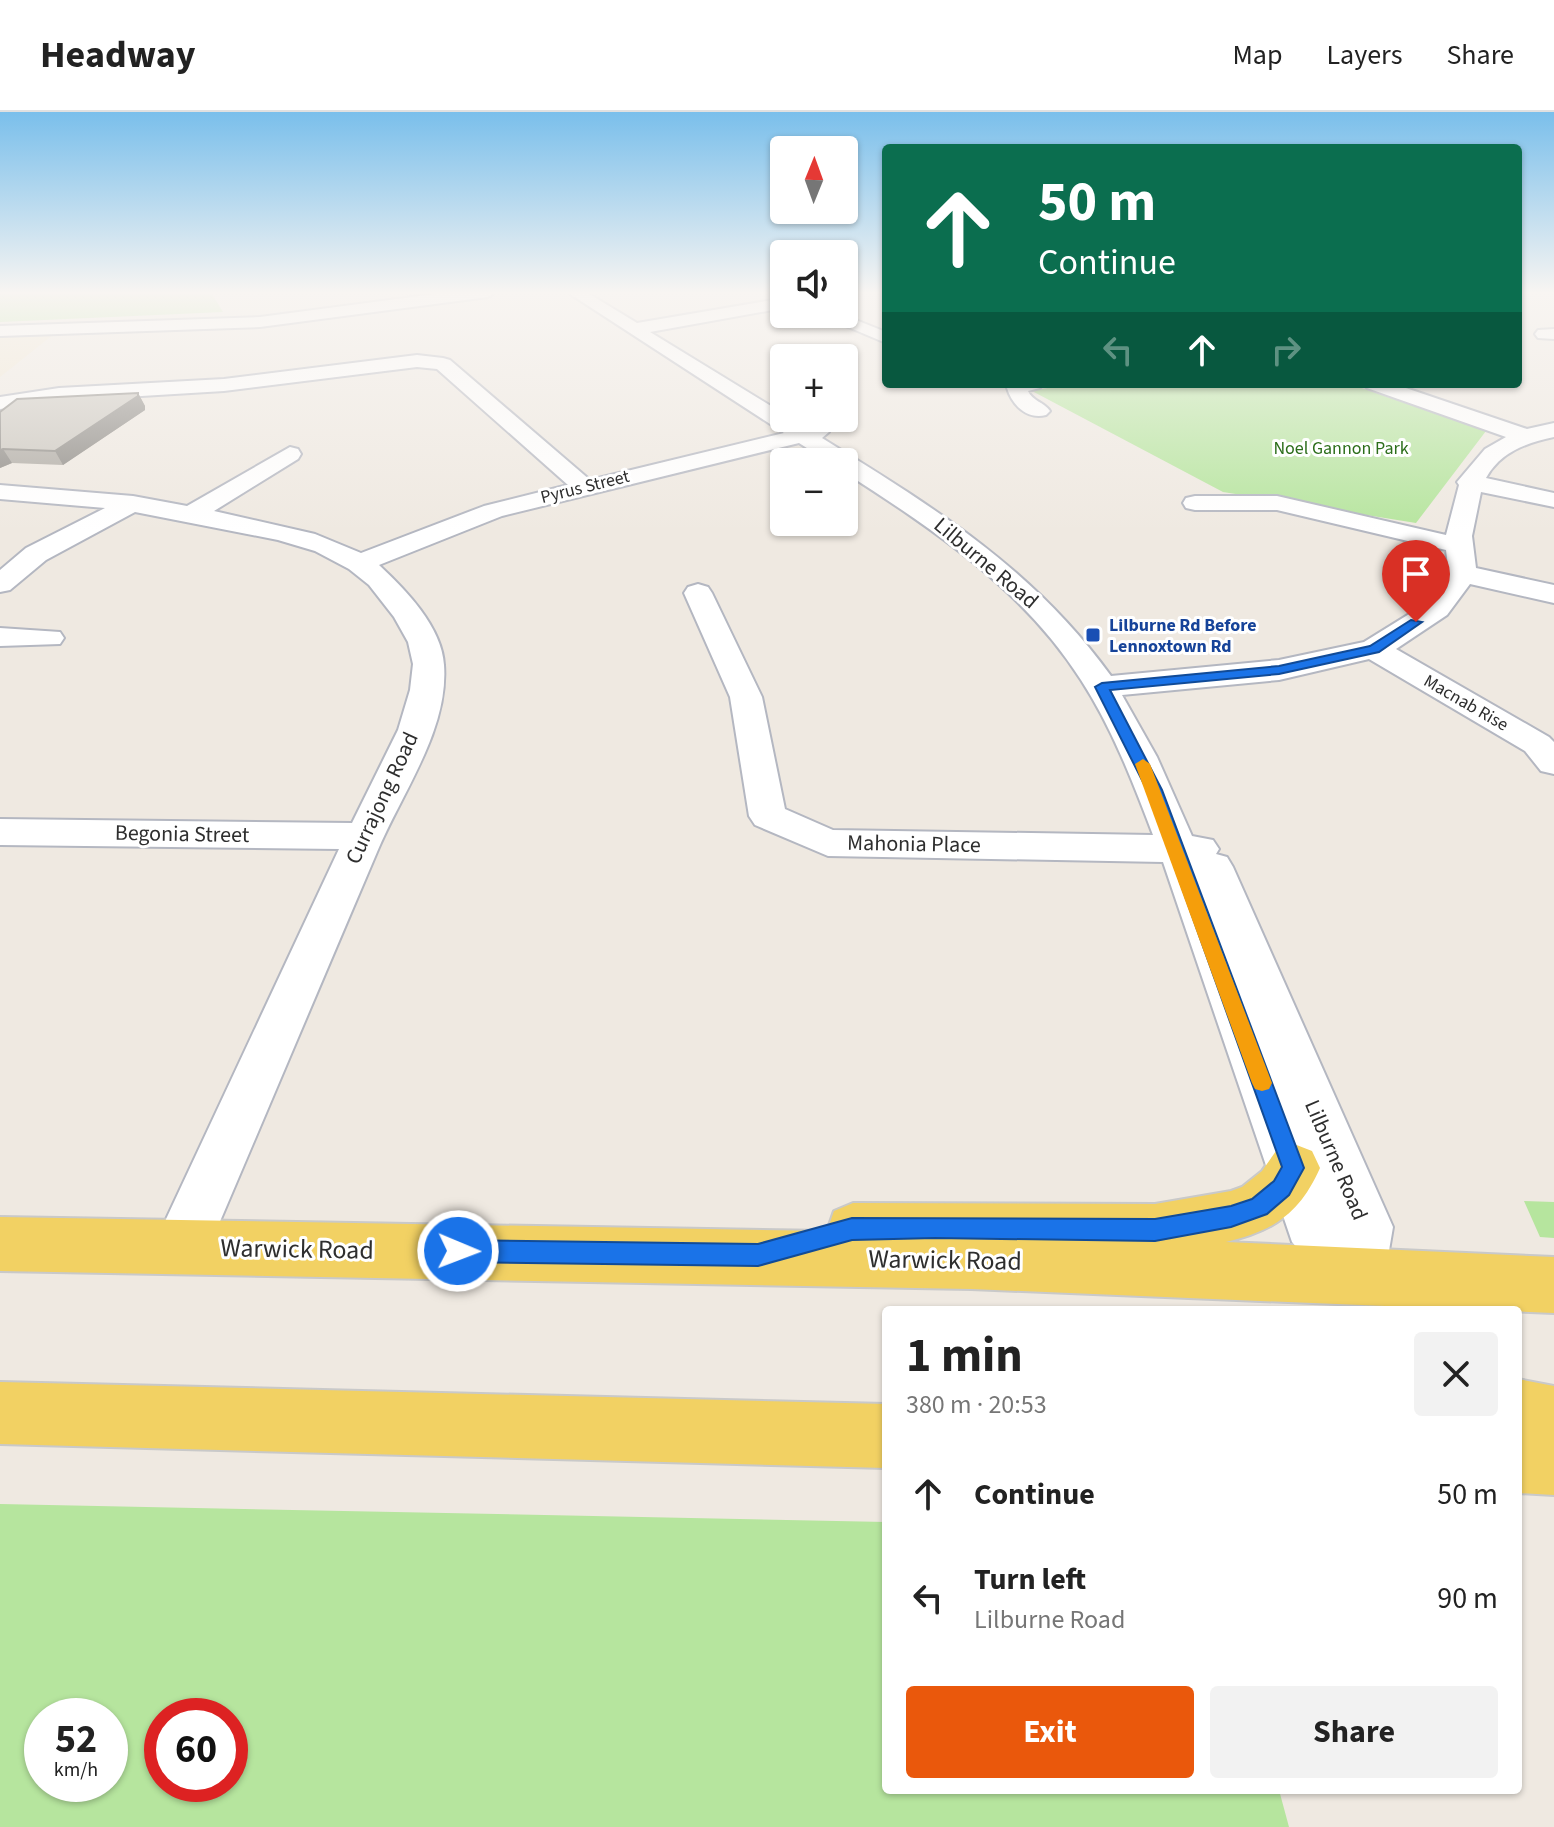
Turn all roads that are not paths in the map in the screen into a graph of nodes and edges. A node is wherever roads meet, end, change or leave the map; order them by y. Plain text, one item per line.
1 (332, 372) edge
2 (452, 372) edge
3 (712, 372) edge
4 (715, 372) edge
5 (1017, 388) edge
6 (1386, 388) edge
7 (0, 403) edge
8 (770, 404) edge
9 (770, 407) edge
10 (1039, 411) dead end
11 (1554, 430) edge
12 (795, 432) edge
13 (811, 432) edge
14 (1525, 436) junction
15 (290, 454) dead end
16 (1469, 482) junction
17 (584, 487) junction
18 (0, 492) edge
19 (1554, 500) edge
20 (133, 503) junction
21 (1195, 503) dead end
22 (191, 515) junction
23 (1457, 545) junction
24 (359, 563) junction
25 (1463, 574) junction
26 (0, 584) edge
27 (698, 593) dead end
28 (1554, 594) edge
29 (0, 637) edge
30 (49, 638) dead end
31 (1374, 649) junction
32 (1112, 686) junction
33 (1554, 763) edge
34 (0, 832) edge
35 (364, 836) junction
36 (1190, 849) junction
37 (1294, 1168) junction
38 (0, 1244) edge
39 (181, 1247) junction
40 (758, 1255) junction
41 (1554, 1285) edge
42 (1372, 1298) edge
43 (1522, 1411) edge
44 (0, 1413) edge
45 (1554, 1417) edge
46 (882, 1436) edge
47 (1522, 1461) edge
48 (1554, 1463) edge

1 - 7 street
2 - 17 street
3 - 9 street, Lilburne Road
4 - 8 street, Lilburne Road
5 - 10 street
6 - 14 street
11 - 14 street
12 - 17 street, Pyrus Street
13 - 32 street, Lilburne Road
14 - 16 street
15 - 22 street
16 - 19 street
16 - 23 street
17 - 24 street, Pyrus Street
18 - 20 street, Currajong Road
20 - 22 street, Currajong Road
20 - 26 street
21 - 23 street
22 - 24 street, Currajong Road
23 - 25 street
24 - 35 street, Currajong Road
25 - 28 street
25 - 31 street
27 - 36 street, Mahonia Place
29 - 30 street
31 - 32 street
31 - 33 street, Macnab Rise
32 - 36 street, Lilburne Road
34 - 35 street, Begonia Street
35 - 39 street, Currajong Road
36 - 37 street, Lilburne Road
36 - 42 street, Lilburne Road
37 - 40 main road
37 - 42 street, Lilburne Road
38 - 39 main road, Warwick Road
39 - 40 main road, Warwick Road
40 - 42 main road, Warwick Road
41 - 42 main road, Warwick Road
43 - 45 main road
44 - 46 main road
47 - 48 main road

